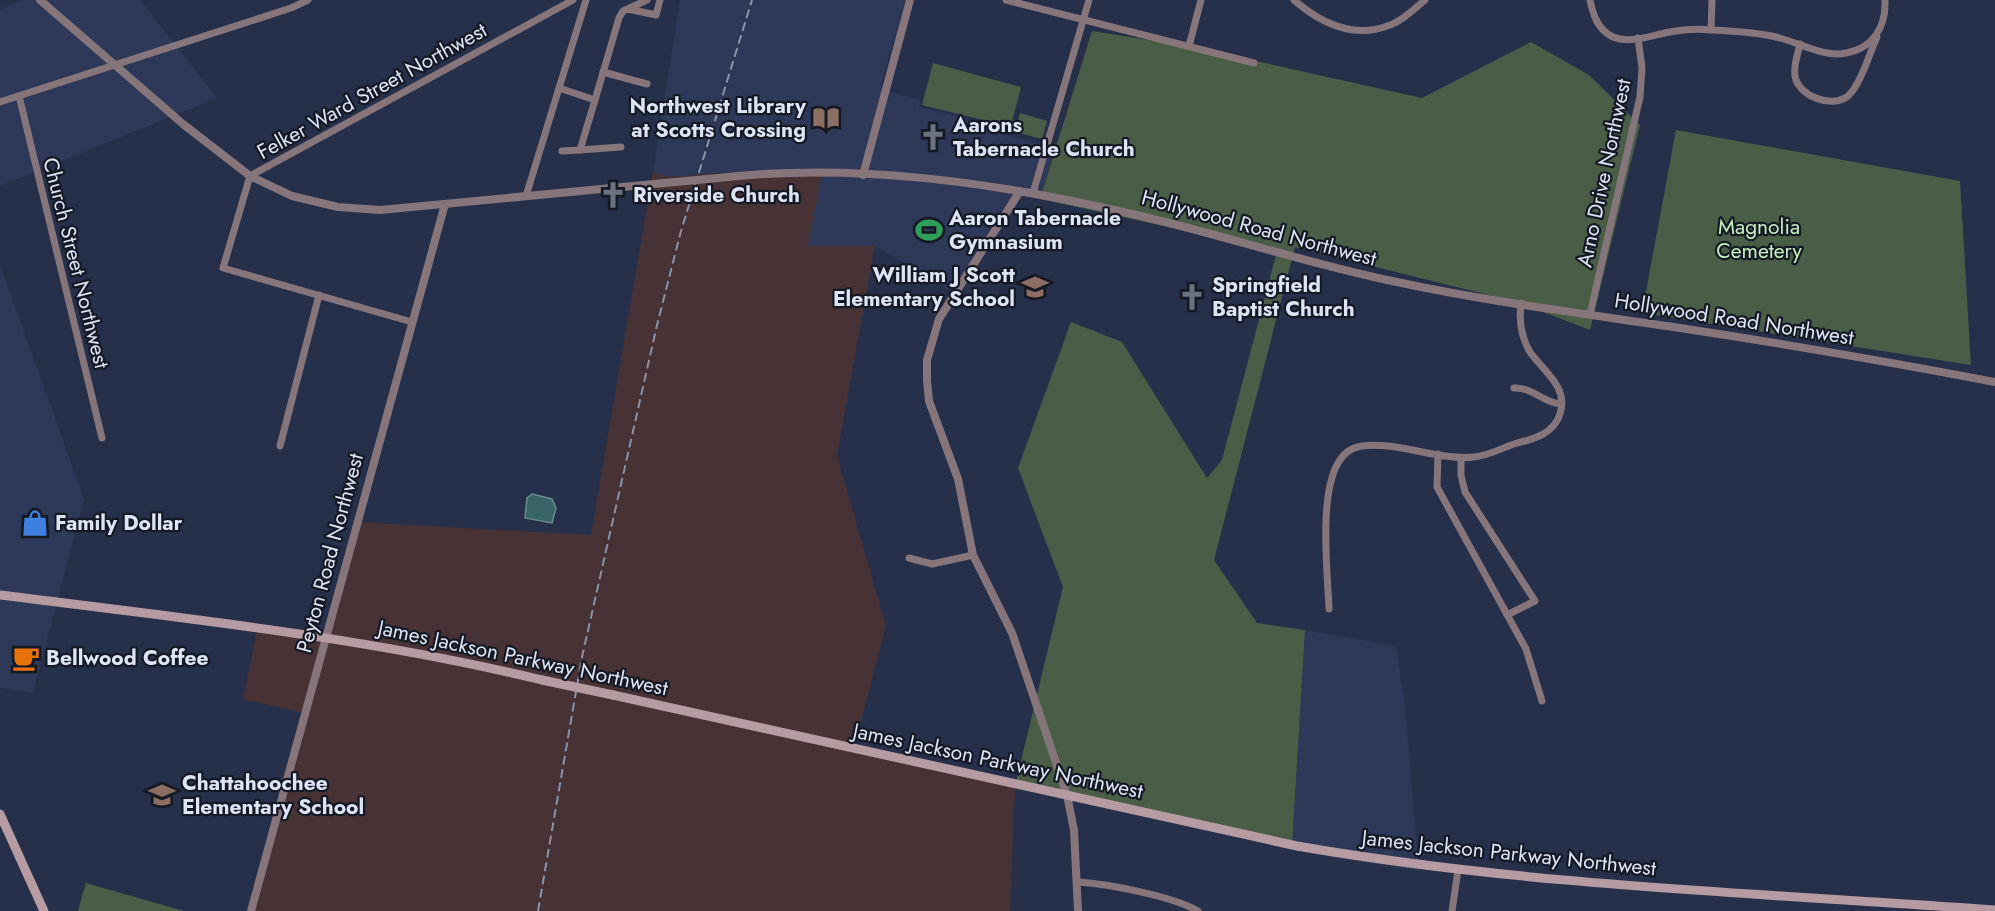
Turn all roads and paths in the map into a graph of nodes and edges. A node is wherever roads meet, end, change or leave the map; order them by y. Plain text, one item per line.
1 (40, 0) edge
2 (308, 0) edge
3 (573, 0) edge
4 (586, 0) edge
5 (647, 0) edge
6 (660, 0) edge
7 (910, 0) edge
8 (1006, 0) edge
9 (1089, 0) edge
10 (1202, 0) edge
11 (1294, 0) edge
12 (1425, 0) edge
13 (1590, 0) edge
14 (1712, 0) edge
15 (1885, 0) edge
16 (628, 9) junction
17 (1083, 20) junction
18 (1711, 30) junction
19 (1878, 34) junction
20 (1638, 38) junction
21 (1800, 44) junction
22 (1189, 46) junction
23 (1254, 63) dead end
24 (116, 65) junction
25 (603, 72) junction
26 (647, 84) dead end
27 (559, 88) junction
28 (19, 96) junction
29 (596, 100) junction
30 (0, 102) edge
31 (621, 147) dead end
32 (580, 150) junction
33 (562, 151) dead end
34 (863, 175) junction
35 (250, 176) junction
36 (1020, 191) junction
37 (1033, 193) junction
38 (526, 196) junction
39 (445, 204) junction
40 (319, 295) junction
41 (1521, 303) junction
42 (1590, 314) junction
43 (412, 322) junction
44 (1994, 382) edge
45 (1514, 388) dead end
46 (1562, 404) junction
47 (102, 438) dead end
48 (280, 446) dead end
49 (1438, 454) junction
50 (1461, 458) junction
51 (973, 555) junction
52 (909, 558) dead end
53 (0, 595) edge
54 (1329, 609) dead end
55 (1507, 615) junction
56 (326, 637) junction
57 (1542, 701) dead end
58 (1067, 795) junction
59 (0, 814) edge
60 (1458, 870) junction
61 (1078, 882) junction
62 (1995, 909) edge
63 (44, 911) edge
64 (251, 911) edge
65 (1078, 911) edge
66 (1198, 911) edge
67 (1452, 911) edge

1 - 24 street, Hollywood Road Northwest
2 - 24 street
3 - 35 street, Felker Ward Street Northwest
4 - 27 street
5 - 16 street
6 - 16 street
7 - 34 street
8 - 17 street
9 - 17 street
10 - 22 street
11 - 12 street
13 - 20 street
14 - 18 street
15 - 19 street
16 - 25 street
17 - 22 street
17 - 37 street
18 - 20 street
18 - 21 street
19 - 21 street
19 - 21 street
20 - 42 street, Arno Drive Northwest
22 - 23 street
24 - 28 street
24 - 35 street, Hollywood Road Northwest
25 - 26 street
25 - 29 street
27 - 29 street
27 - 38 street
28 - 30 street
28 - 47 street, Church Street Northwest
29 - 32 street
31 - 32 street
32 - 33 street
34 - 36 street, Hollywood Road Northwest
34 - 38 street, Hollywood Road Northwest, bridge
35 - 39 street, Hollywood Road Northwest
35 - 40 street
36 - 37 street, Hollywood Road Northwest
36 - 51 street
37 - 41 street, Hollywood Road Northwest
38 - 39 street, Hollywood Road Northwest
39 - 43 street, Peyton Road Northwest
40 - 43 street
40 - 48 street
41 - 42 street, Hollywood Road Northwest
41 - 46 street
42 - 44 street, Hollywood Road Northwest
43 - 56 street, Peyton Road Northwest
45 - 46 street
46 - 50 street
49 - 50 street
49 - 54 street
49 - 55 street
50 - 55 street
51 - 52 street
51 - 58 street
53 - 56 main road, James Jackson Parkway Northwest
55 - 57 street
56 - 58 main road, James Jackson Parkway Northwest, bridge
56 - 64 street, Peyton Road Northwest
58 - 60 main road, James Jackson Parkway Northwest
58 - 61 street
59 - 63 main road
60 - 62 main road, James Jackson Parkway Northwest
60 - 67 street
61 - 65 street
61 - 66 street

